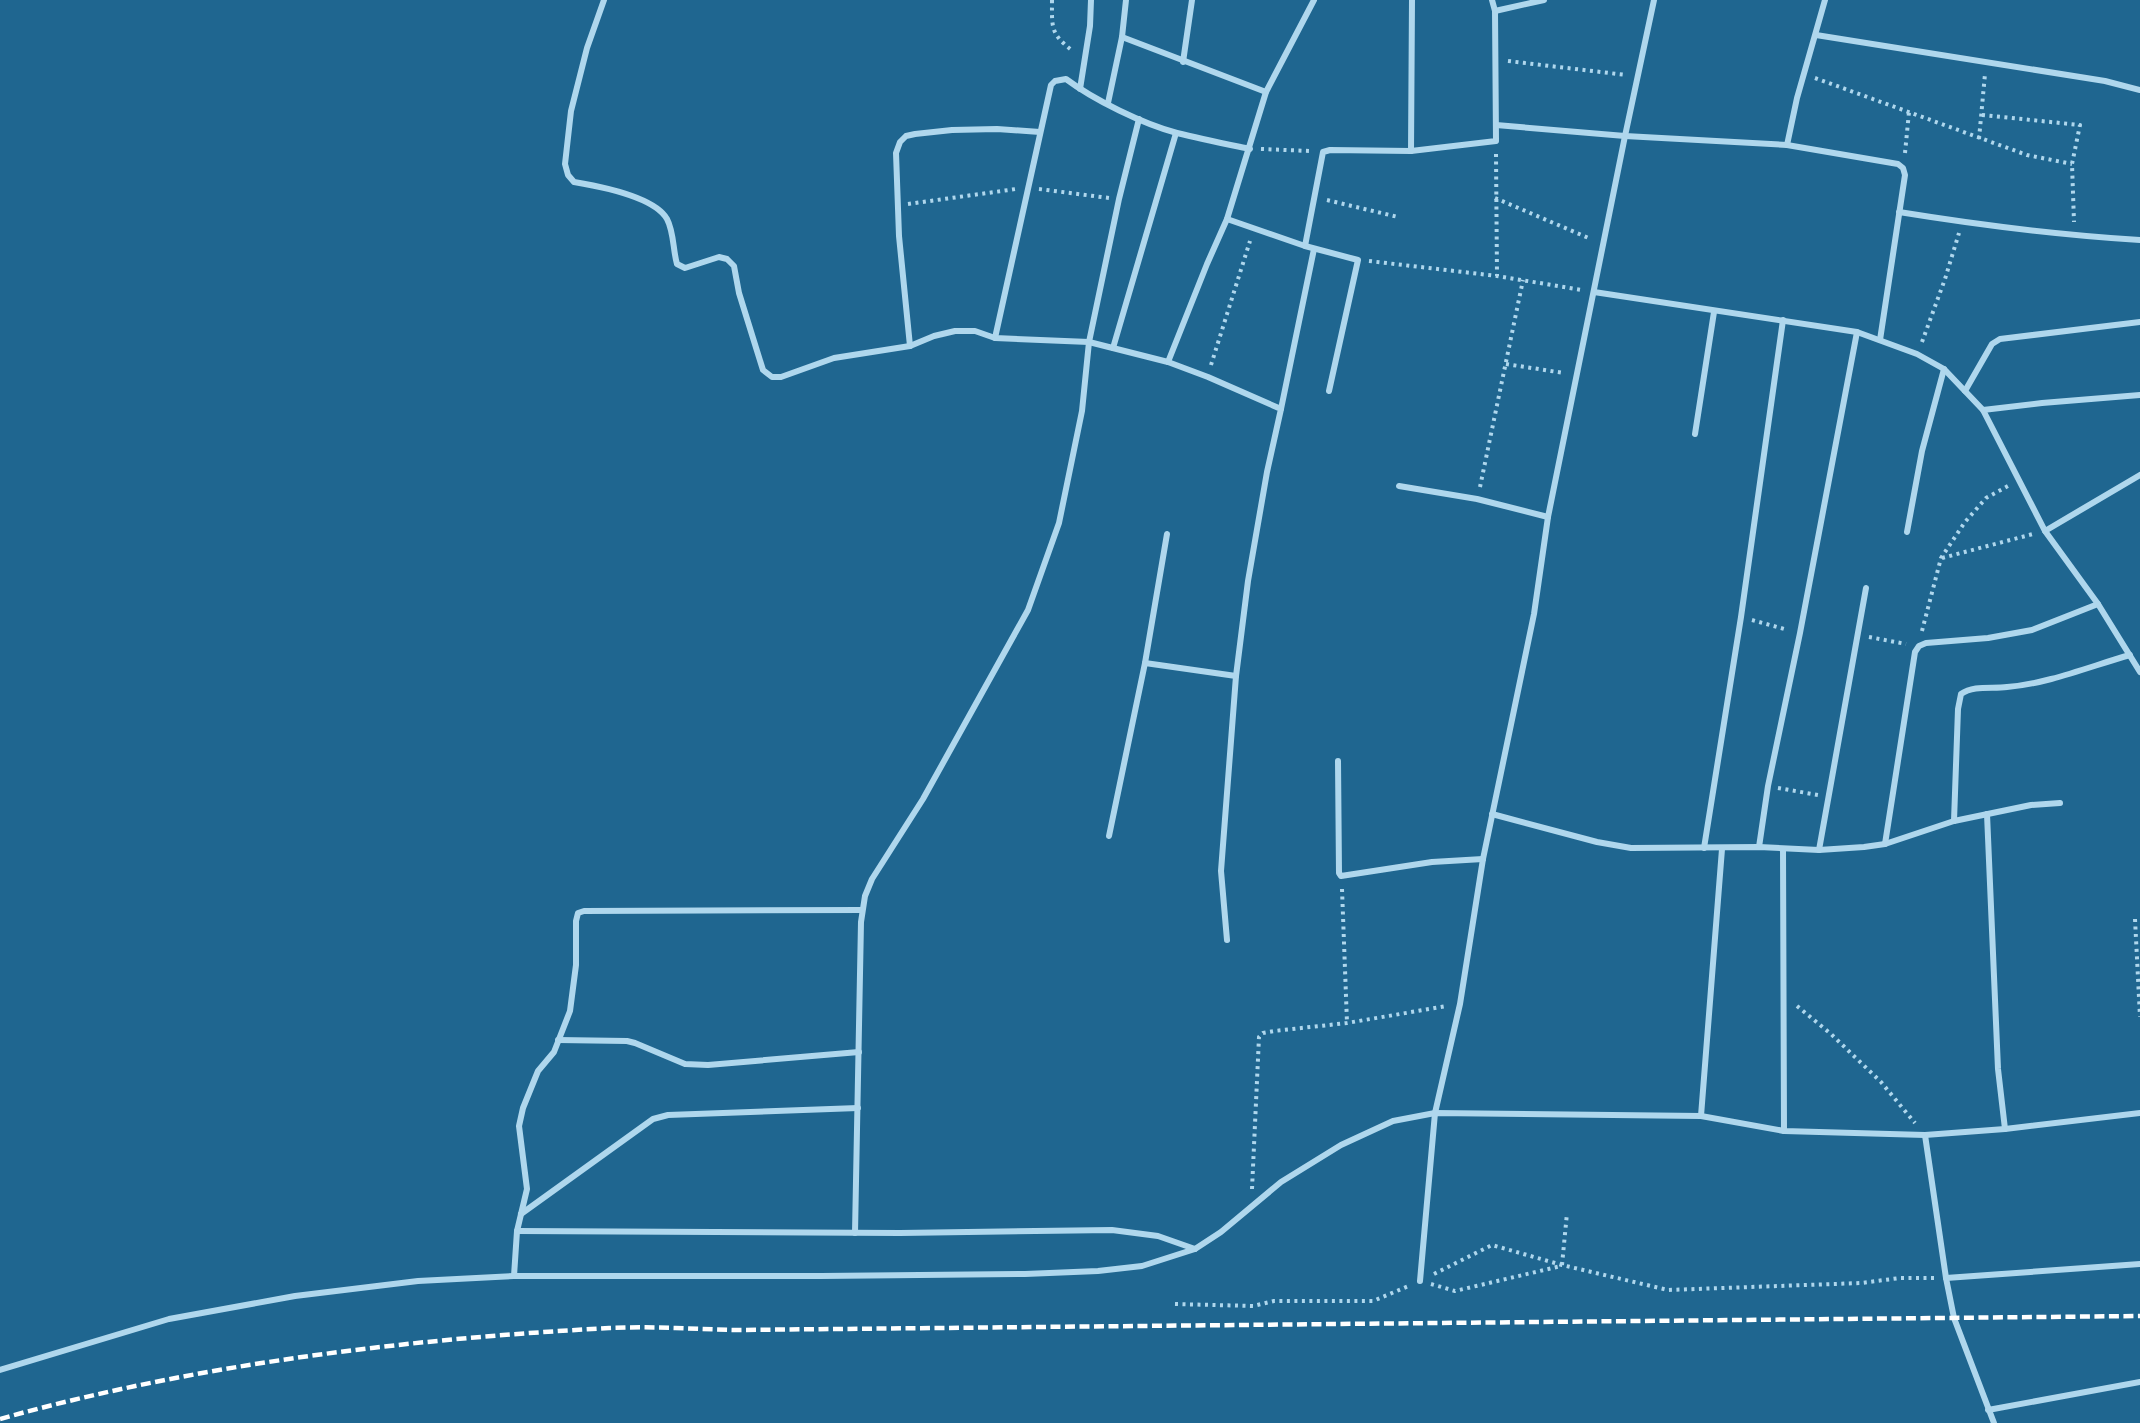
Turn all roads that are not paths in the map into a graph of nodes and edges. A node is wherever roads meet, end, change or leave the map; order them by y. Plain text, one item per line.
1 (604, 0) edge
2 (1091, 0) edge
3 (1126, 0) edge
4 (1192, 0) edge
5 (1314, 0) edge
6 (1412, 0) edge
7 (1492, 0) edge
8 (1544, 0) edge
9 (1654, 0) edge
10 (1825, 0) edge
11 (1495, 11) junction
12 (1816, 35) junction
13 (1122, 38) junction
14 (1183, 62) junction
15 (1080, 89) junction
16 (2140, 90) edge
17 (1266, 92) junction
18 (1108, 103) junction
19 (1139, 119) junction
20 (1496, 125) junction
21 (1040, 132) junction
22 (1176, 133) junction
23 (1625, 136) junction
24 (1787, 145) junction
25 (1250, 149) junction
26 (1411, 151) junction
27 (1899, 212) junction
28 (1227, 219) junction
29 (2140, 240) edge
30 (1305, 246) junction
31 (1314, 249) junction
32 (1594, 292) junction
33 (1714, 312) junction
34 (1783, 320) junction
35 (2140, 322) edge
36 (1857, 332) junction
37 (995, 338) junction
38 (1880, 340) junction
39 (1089, 342) junction
40 (910, 346) junction
41 (1113, 348) junction
42 (1168, 362) junction
43 (1944, 369) junction
44 (1329, 391) dead end
45 (1965, 391) junction
46 (2140, 395) edge
47 (1281, 409) junction
48 (1983, 410) junction
49 (1695, 434) dead end
50 (2140, 475) edge
51 (1399, 486) dead end
52 (1548, 517) junction
53 (2045, 531) junction
54 (1907, 532) dead end
55 (1167, 534) dead end
56 (1866, 588) dead end
57 (2098, 604) junction
58 (2130, 655) junction
59 (1145, 663) junction
60 (2140, 672) edge
61 (1236, 676) junction
62 (1338, 760) dead end
63 (2060, 803) dead end
64 (1492, 814) junction
65 (1987, 814) junction
66 (1954, 821) junction
67 (1109, 836) dead end
68 (1885, 844) junction
69 (1704, 848) junction
70 (1759, 848) junction
71 (1722, 849) junction
72 (1783, 849) junction
73 (1819, 850) junction
74 (1483, 859) junction
75 (862, 910) junction
76 (1227, 940) dead end
77 (558, 1040) junction
78 (859, 1052) junction
79 (858, 1108) junction
80 (1435, 1113) junction
81 (2140, 1113) edge
82 (1701, 1116) junction
83 (2005, 1129) junction
84 (1784, 1131) junction
85 (1925, 1134) junction
86 (522, 1214) junction
87 (517, 1231) junction
88 (855, 1233) junction
89 (1195, 1249) junction
90 (2140, 1264) edge
91 (514, 1276) junction
92 (1946, 1278) junction
93 (1420, 1281) road end
94 (0, 1370) edge
95 (2140, 1382) edge
96 (1988, 1410) junction
97 (1994, 1423) edge

1 - 40 street
2 - 15 street
3 - 13 street
4 - 14 street
5 - 17 street
6 - 26 street
7 - 11 street
8 - 11 street
9 - 23 street
10 - 12 street
11 - 20 street
12 - 16 street
12 - 24 street
13 - 14 street
13 - 18 street
14 - 17 street
15 - 18 street
15 - 21 street
17 - 25 street
18 - 19 street
19 - 22 street
19 - 39 street
20 - 23 street
20 - 26 street
21 - 37 street
21 - 40 street
22 - 25 street
22 - 41 street
23 - 24 street
23 - 32 street
24 - 27 street
25 - 28 street
26 - 30 street
27 - 29 street
27 - 38 street
28 - 30 street
28 - 42 street
30 - 31 street
31 - 44 street
31 - 47 street
32 - 33 street
32 - 52 street
33 - 34 street
33 - 49 street
34 - 36 street
34 - 69 street
35 - 45 street
36 - 38 street
36 - 70 street
37 - 39 street
37 - 40 street
38 - 43 street
39 - 41 street
39 - 75 street
41 - 42 street
42 - 47 street
43 - 45 street
43 - 54 street
45 - 48 street
46 - 48 street
47 - 61 street
48 - 53 street
50 - 53 street
51 - 52 street
52 - 64 street
53 - 57 street
55 - 59 street
56 - 73 street
57 - 58 street
57 - 68 street
58 - 60 street
58 - 66 street
59 - 61 street
59 - 67 street
61 - 76 street
62 - 74 street
63 - 65 street
64 - 69 street
64 - 74 street
65 - 66 street
65 - 83 street
66 - 68 street
68 - 73 street
69 - 71 street
70 - 71 street
70 - 72 street
71 - 82 street
72 - 73 street
72 - 84 street
74 - 80 street
75 - 77 street
75 - 78 street
77 - 78 street
77 - 86 street
78 - 79 street
79 - 86 street
79 - 88 street
80 - 82 street
80 - 89 street
80 - 93 street
81 - 83 street
82 - 84 street
83 - 85 street
84 - 85 street
85 - 92 street
86 - 87 street
87 - 88 street
87 - 91 street
88 - 89 street
89 - 91 street
90 - 92 street
91 - 94 street
92 - 96 street
95 - 96 street
96 - 97 street

